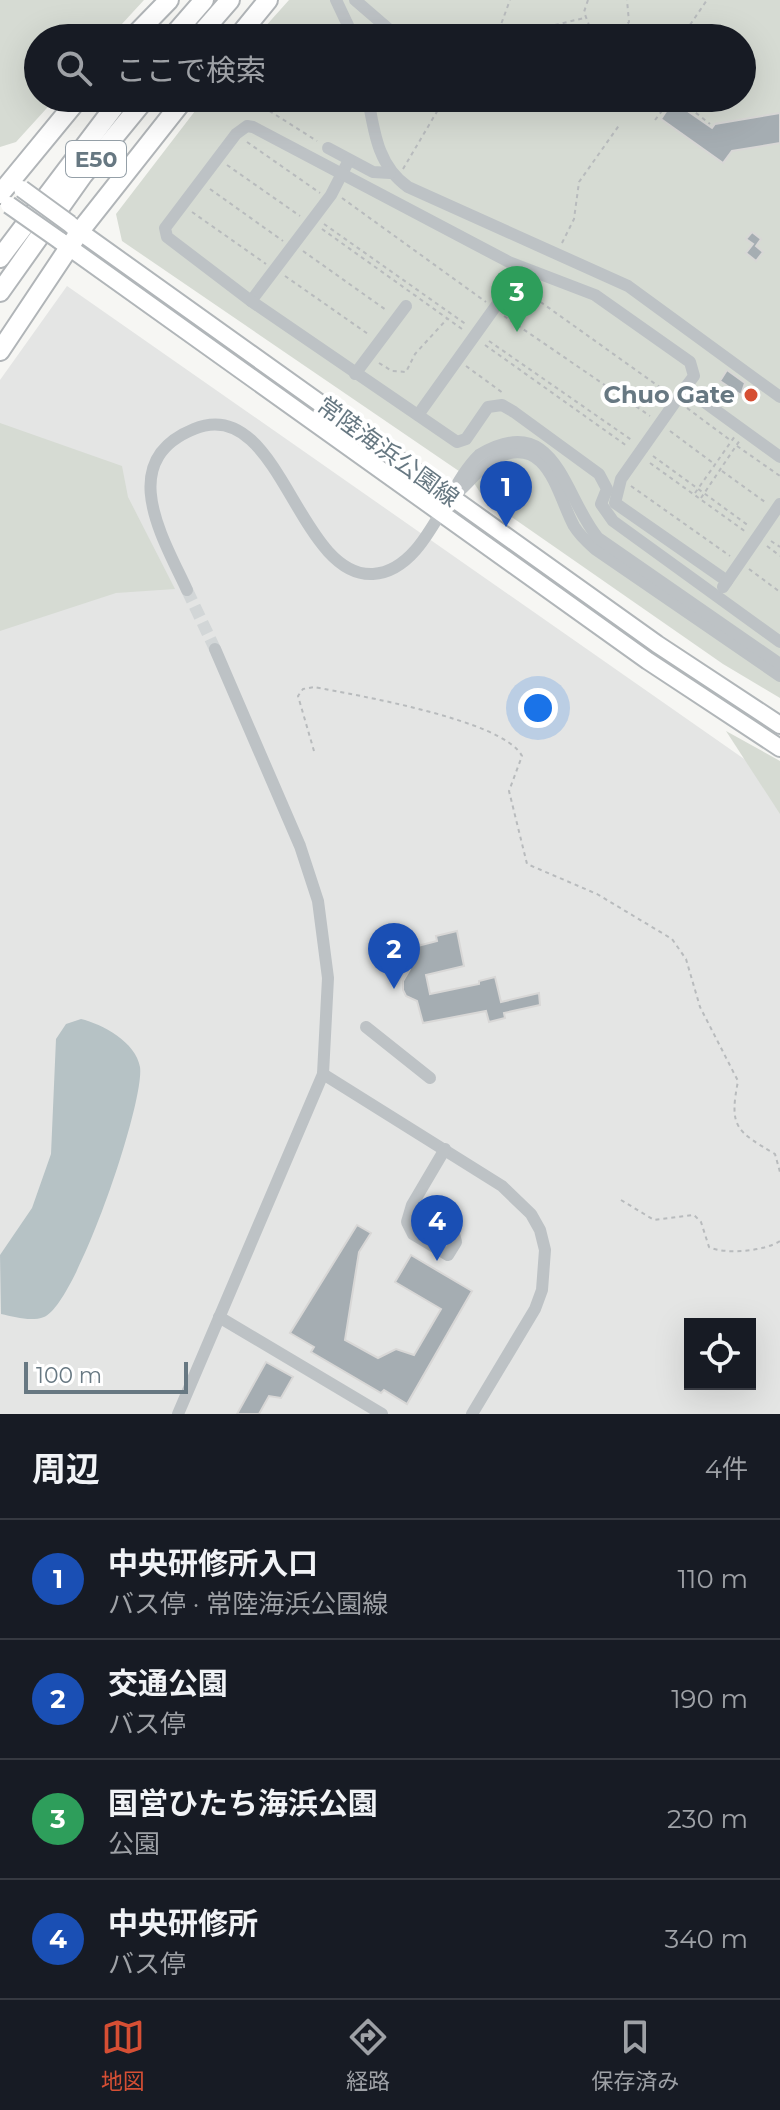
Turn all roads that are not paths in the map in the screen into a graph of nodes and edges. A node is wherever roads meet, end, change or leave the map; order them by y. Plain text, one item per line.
1 (169, 0) edge
2 (204, 0) edge
3 (230, 0) edge
4 (268, 0) edge
5 (336, 0) edge
6 (355, 0) edge
7 (146, 24) edge
8 (183, 24) edge
9 (209, 24) edge
10 (248, 24) edge
11 (347, 24) edge
12 (383, 24) edge
13 (68, 112) edge
14 (110, 112) edge
15 (135, 112) edge
16 (173, 112) edge
17 (371, 112) edge
18 (328, 148) road end
19 (349, 160) junction
20 (392, 175) junction
21 (339, 176) junction
22 (7, 190) edge
23 (75, 228) junction
24 (64, 244) junction
25 (0, 258) edge
26 (523, 268) junction
27 (0, 292) edge
28 (251, 301) junction
29 (406, 306) dead end
30 (0, 351) edge
31 (355, 374) junction
32 (685, 388) junction
33 (780, 397) edge
34 (418, 415) junction
35 (780, 457) edge
36 (611, 493) junction
37 (451, 497) junction
38 (773, 503) edge
39 (604, 512) junction
40 (441, 513) junction
41 (582, 528) junction
42 (727, 581) junction
43 (187, 590) tunnel mouth
44 (716, 596) junction
45 (780, 642) edge
46 (215, 649) tunnel mouth
47 (780, 664) edge
48 (780, 676) edge
49 (780, 725) edge
50 (780, 748) edge
51 (366, 1027) dead end
52 (323, 1074) junction
53 (430, 1078) dead end
54 (445, 1149) junction
55 (412, 1205) dead end
56 (219, 1317) junction
57 (178, 1414) edge
58 (382, 1414) edge
59 (472, 1414) edge

1 - 7 highway
2 - 8 highway
3 - 9 highway
4 - 10 highway
5 - 11 street
6 - 12 street
13 - 22 highway
14 - 25 highway, E50
15 - 27 highway, E50
16 - 23 highway
17 - 20 street
18 - 19 street
19 - 20 street
19 - 21 street
20 - 33 street
21 - 26 street
21 - 28 street
21 - 28 street
22 - 23 main road, 常陸海浜公園線, bridge
22 - 24 main road, 常陸海浜公園線, bridge
23 - 24 highway
23 - 37 main road, 常陸海浜公園線
24 - 30 highway
24 - 40 main road, 常陸海浜公園線
26 - 32 street
26 - 34 street
28 - 31 street
29 - 31 street
31 - 34 street
32 - 35 street
32 - 36 street
34 - 36 street
36 - 39 street
36 - 42 street
37 - 40 street
37 - 41 street
37 - 49 main road, 常陸海浜公園線
38 - 42 street
39 - 41 street
39 - 44 street
40 - 43 street
40 - 50 main road, 常陸海浜公園線
41 - 47 street
41 - 48 street
42 - 44 street
44 - 45 street
46 - 52 street
51 - 53 street
52 - 54 street
52 - 56 street
54 - 55 street
54 - 59 street
56 - 57 street
56 - 58 street

